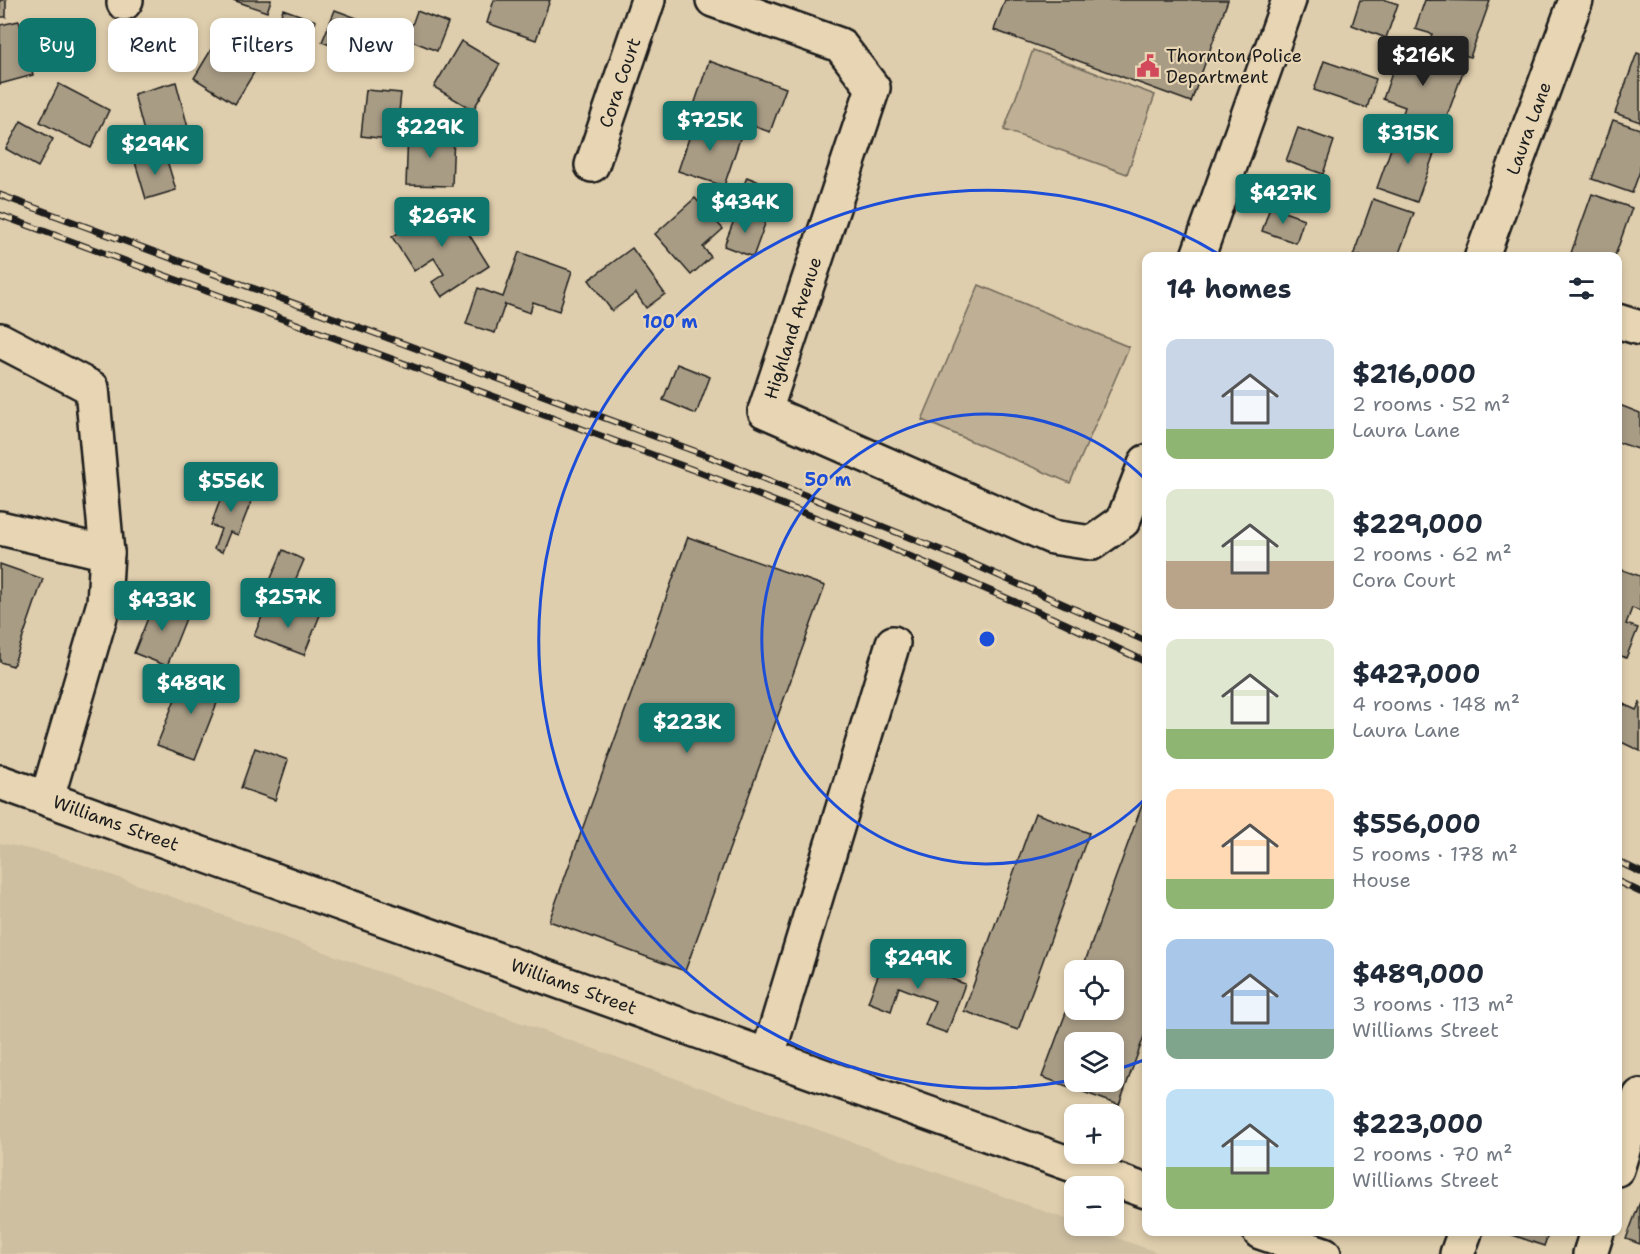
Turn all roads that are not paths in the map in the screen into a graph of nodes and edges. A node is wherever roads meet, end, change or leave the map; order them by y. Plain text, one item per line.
1 (648, 0) edge
2 (713, 0) edge
3 (1289, 0) edge
4 (1576, 0) edge
5 (592, 165) dead end
6 (1199, 252) edge
7 (1483, 252) edge
8 (1622, 323) edge
9 (1640, 328) edge
10 (0, 340) edge
11 (1142, 473) edge
12 (0, 528) edge
13 (107, 553) junction
14 (893, 642) dead end
15 (0, 782) edge
16 (47, 798) junction
17 (768, 1055) junction
18 (1640, 1096) edge
19 (1622, 1153) edge
20 (1142, 1190) edge
21 (1277, 1236) edge
22 (1463, 1236) edge
23 (1596, 1236) edge
24 (1308, 1243) edge
25 (1456, 1254) edge
26 (1590, 1254) edge

1 - 5 street, Cora Court
2 - 11 street, Highland Avenue
3 - 6 street
4 - 7 street, Laura Lane
8 - 9 street
10 - 13 street
12 - 13 street
13 - 16 street
14 - 17 street
15 - 16 street, Williams Street
16 - 17 street, Williams Street
17 - 20 street, Williams Street
18 - 19 street
21 - 24 street
22 - 25 street
23 - 26 street

